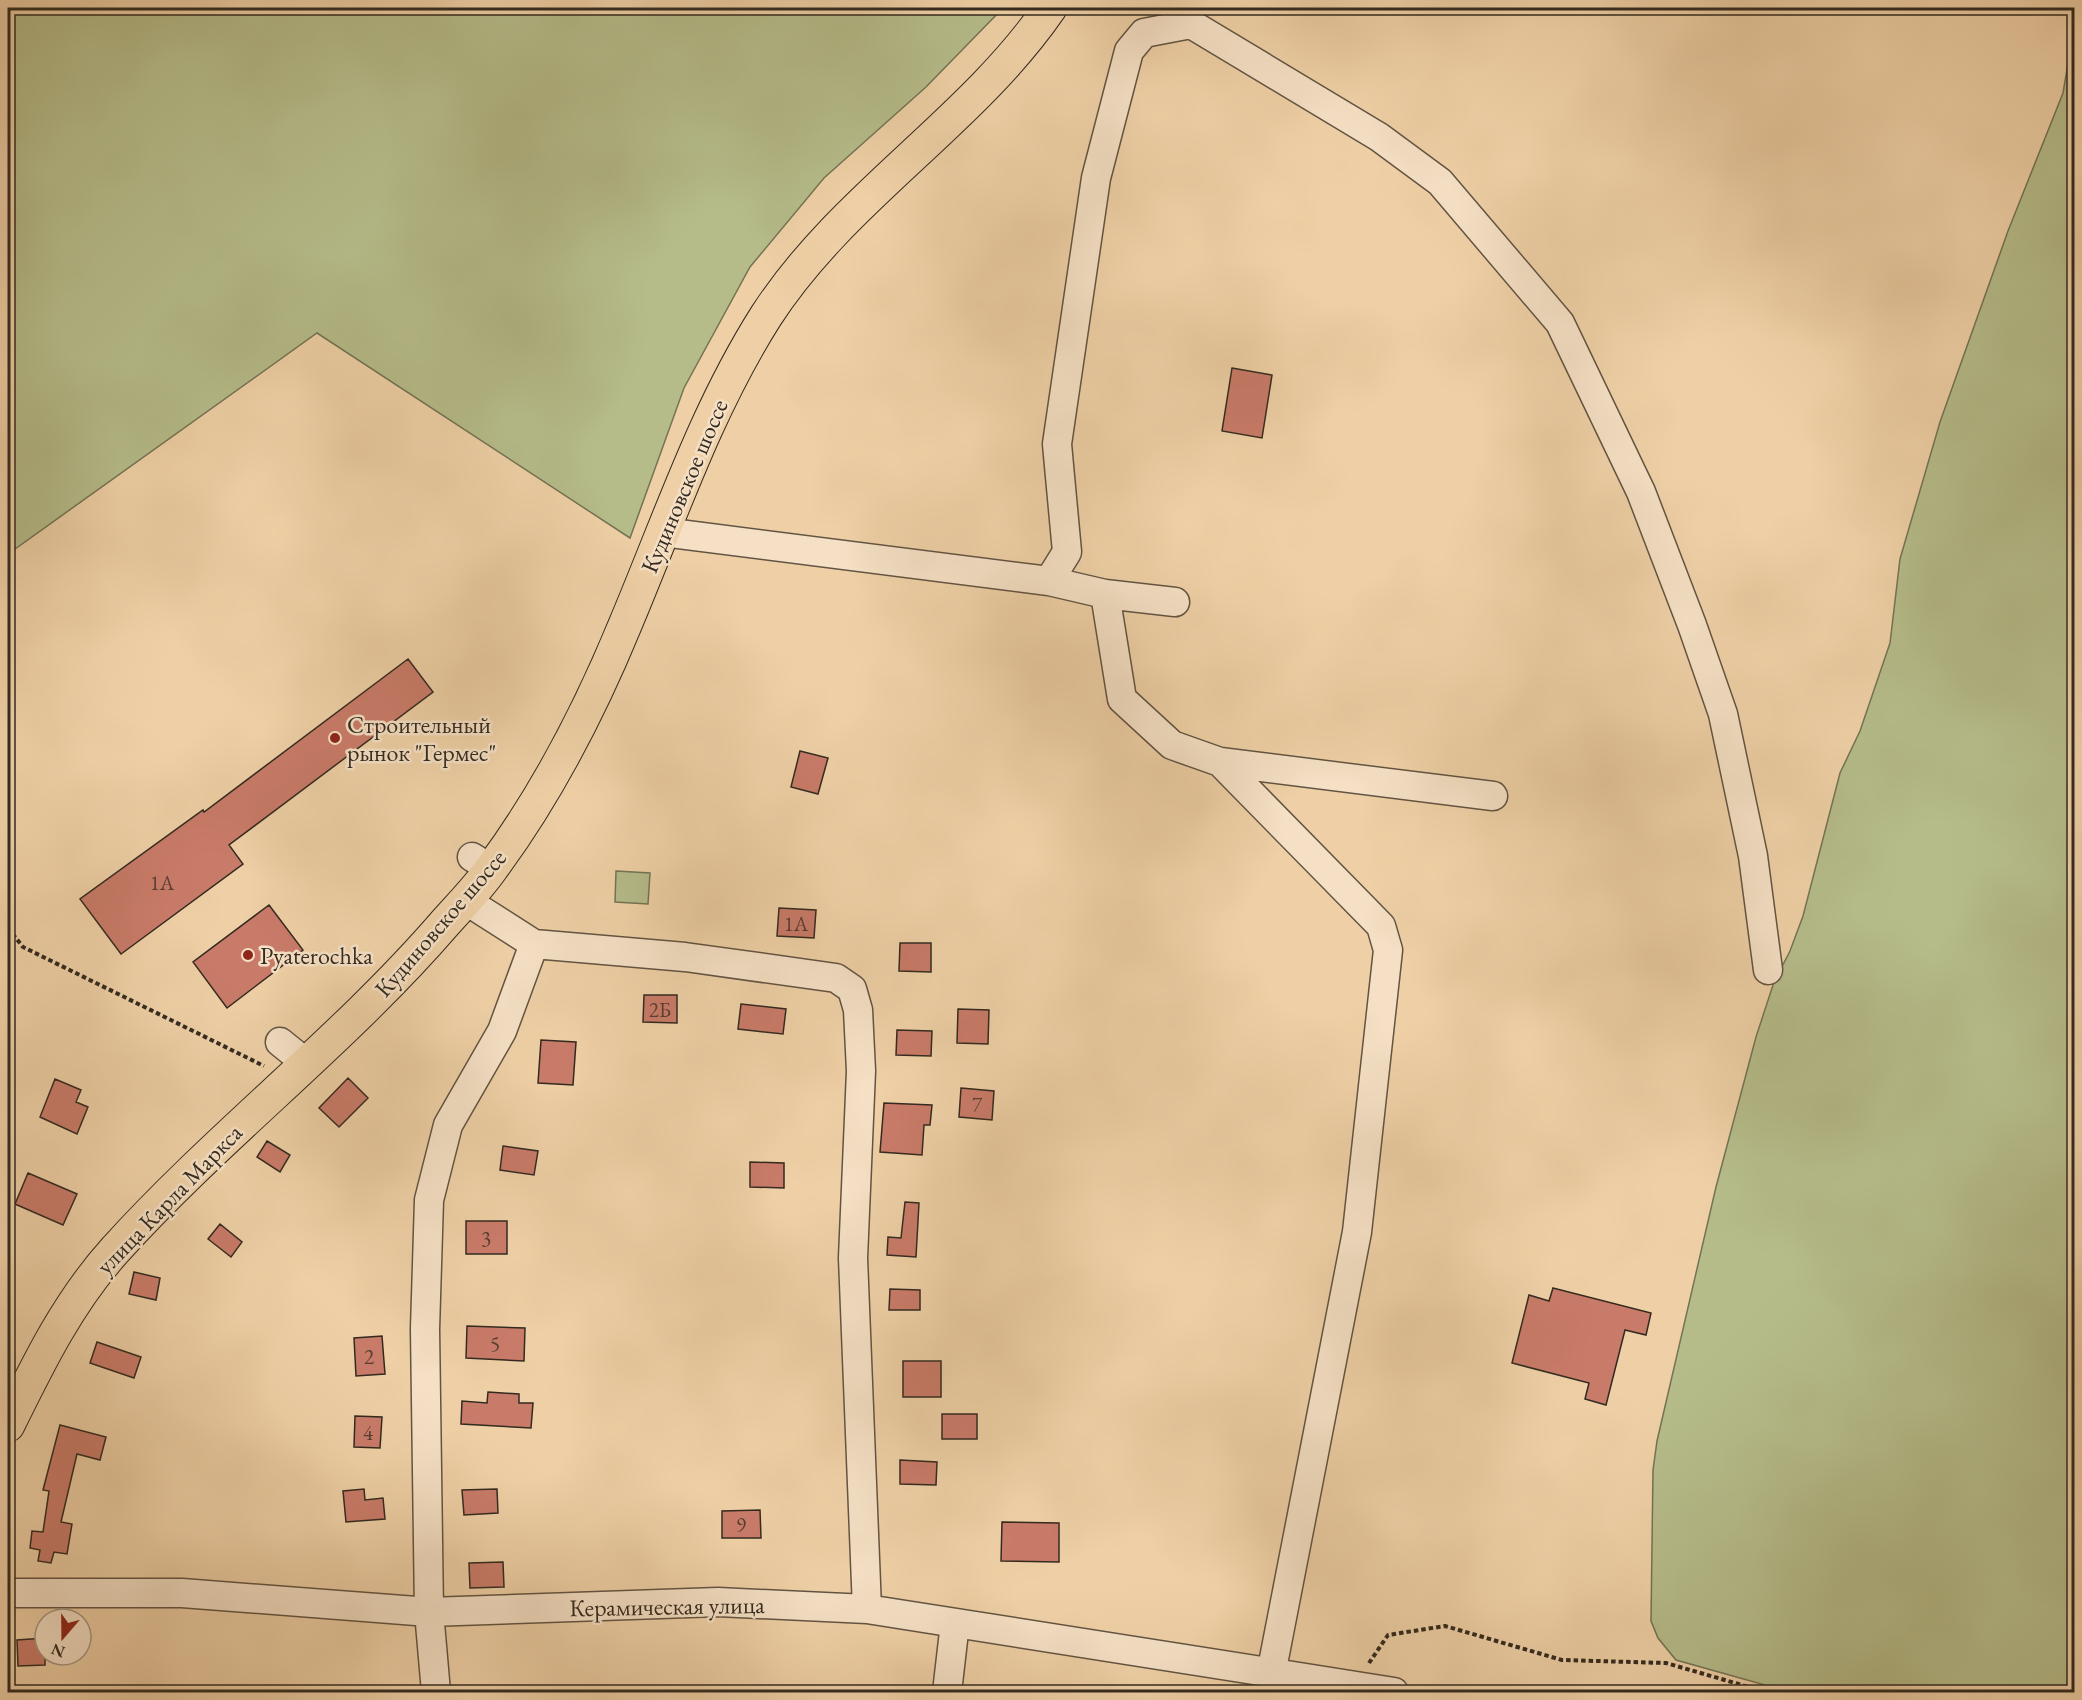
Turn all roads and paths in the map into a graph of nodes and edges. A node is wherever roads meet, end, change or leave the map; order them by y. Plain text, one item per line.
1 (1050, 8) edge
2 (663, 532) junction
3 (1049, 581) junction
4 (1105, 594) junction
5 (1175, 602) dead end
6 (1220, 762) junction
7 (1493, 796) dead end
8 (465, 900) junction
9 (8, 928) edge
10 (534, 944) junction
11 (1768, 970) dead end
12 (371, 1003) joint
13 (280, 1042) dead end
14 (298, 1070) junction
15 (8, 1425) edge
16 (8, 1593) edge
17 (867, 1609) junction
18 (429, 1612) junction
19 (955, 1623) junction
20 (1359, 1667) dead end
21 (1271, 1674) junction
22 (436, 1692) edge
23 (947, 1692) edge
24 (1394, 1692) edge
25 (1766, 1692) edge

1 - 2 main road, Кудиновское шоссе
2 - 3 street
2 - 8 main road, Кудиновское шоссе
3 - 4 street
3 - 11 street
4 - 5 street
4 - 6 street
6 - 7 street
6 - 21 street
8 - 10 street
8 - 12 main road, Кудиновское шоссе
9 - 14 path
10 - 17 street
10 - 18 street
12 - 14 main road, улица Карла Маркса
13 - 14 street
14 - 15 main road, улица Карла Маркса
16 - 18 street, Керамическая улица
17 - 18 street, Керамическая улица
17 - 19 street, Керамическая улица
18 - 22 street
19 - 21 street, Керамическая улица
19 - 23 street
20 - 25 path
21 - 24 street, Керамическая улица

